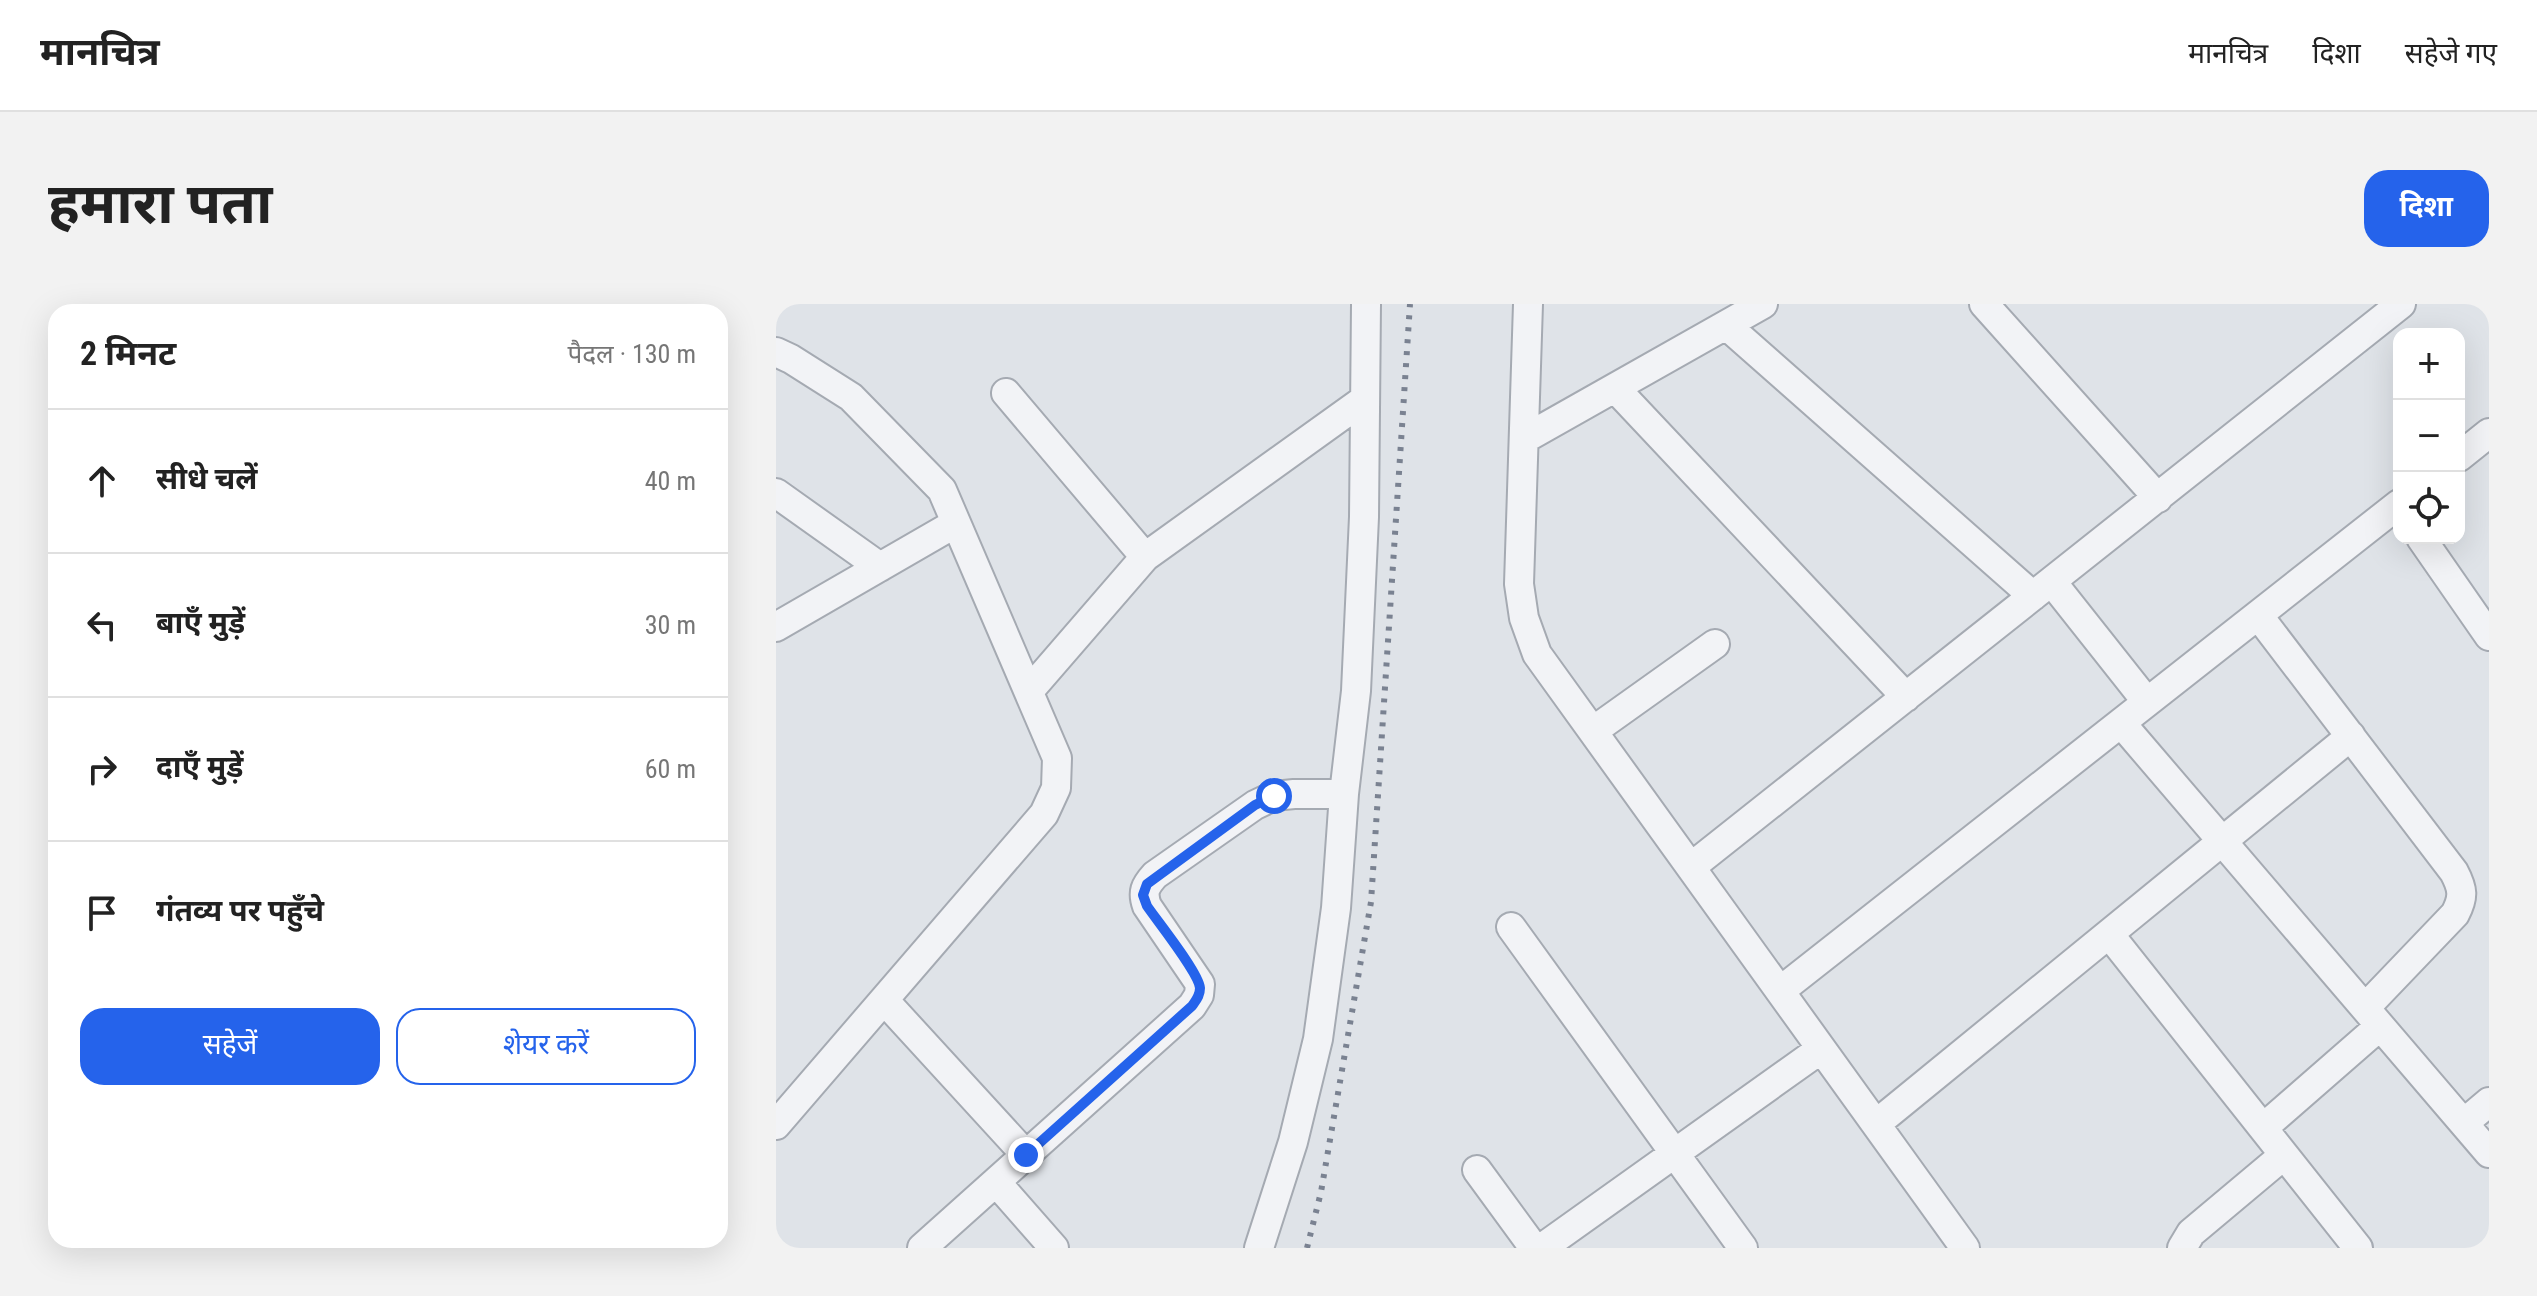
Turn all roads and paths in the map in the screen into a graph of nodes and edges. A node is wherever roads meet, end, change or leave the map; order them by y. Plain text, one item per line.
1 (1366, 304) edge
2 (1528, 304) edge
3 (1763, 304) edge
4 (1984, 304) edge
5 (2401, 304) edge
6 (1726, 325) junction
7 (776, 352) edge
8 (1615, 388) junction
9 (1006, 393) dead end
10 (1365, 399) junction
11 (2489, 433) edge
12 (1524, 439) junction
13 (2465, 452) edge
14 (776, 493) edge
15 (2158, 498) junction
16 (2393, 510) edge
17 (956, 523) junction
18 (2427, 544) edge
19 (1145, 557) junction
20 (880, 567) junction
21 (2042, 589) junction
22 (2479, 601) edge
23 (2258, 615) junction
24 (776, 627) edge
25 (2489, 636) edge
26 (1715, 644) dead end
27 (1029, 691) junction
28 (1906, 697) junction
29 (2147, 702) junction
30 (2121, 723) junction
31 (1593, 731) junction
32 (2351, 736) junction
33 (1344, 794) junction
34 (2223, 841) junction
35 (1691, 867) junction
36 (1511, 927) dead end
37 (2109, 934) junction
38 (1780, 991) junction
39 (884, 1000) junction
40 (2373, 1017) junction
41 (1821, 1049) junction
42 (2489, 1102) edge
43 (2464, 1123) junction
44 (1876, 1124) junction
45 (776, 1125) edge
46 (2263, 1128) junction
47 (2489, 1153) edge
48 (1675, 1154) junction
49 (1026, 1155) junction
50 (2284, 1155) junction
51 (1477, 1170) dead end
52 (996, 1182) junction
53 (922, 1248) edge
54 (1054, 1248) edge
55 (1259, 1248) edge
56 (1534, 1248) edge
57 (1542, 1248) edge
58 (1743, 1248) edge
59 (1965, 1248) edge
60 (2182, 1248) edge
61 (2358, 1248) edge

1 - 10 street
2 - 12 street
3 - 6 street
4 - 15 street
5 - 15 street
6 - 8 street
6 - 21 street
7 - 17 street
8 - 12 street
8 - 28 street
9 - 19 street
10 - 19 street
10 - 33 street
11 - 13 street
12 - 31 street
14 - 20 street
15 - 21 street
16 - 23 street
17 - 20 street
17 - 27 street
18 - 22 street
19 - 27 street
20 - 24 street
21 - 28 street
21 - 29 street
22 - 25 street
23 - 29 street
23 - 32 street
26 - 31 street
27 - 39 street
28 - 35 street
29 - 30 street
30 - 34 street
30 - 38 street
31 - 35 street
32 - 34 street
32 - 40 street
33 - 49 street
33 - 55 street
34 - 37 street
34 - 40 street
35 - 38 street
36 - 48 street
37 - 44 street
37 - 46 street
38 - 41 street
39 - 45 street
39 - 49 street
40 - 43 street
40 - 46 street
41 - 44 street
41 - 48 street
42 - 43 street
43 - 47 street
44 - 59 street
46 - 50 street
48 - 57 street
48 - 58 street
49 - 52 street
50 - 60 street
50 - 61 street
51 - 56 street
52 - 53 street
52 - 54 street

